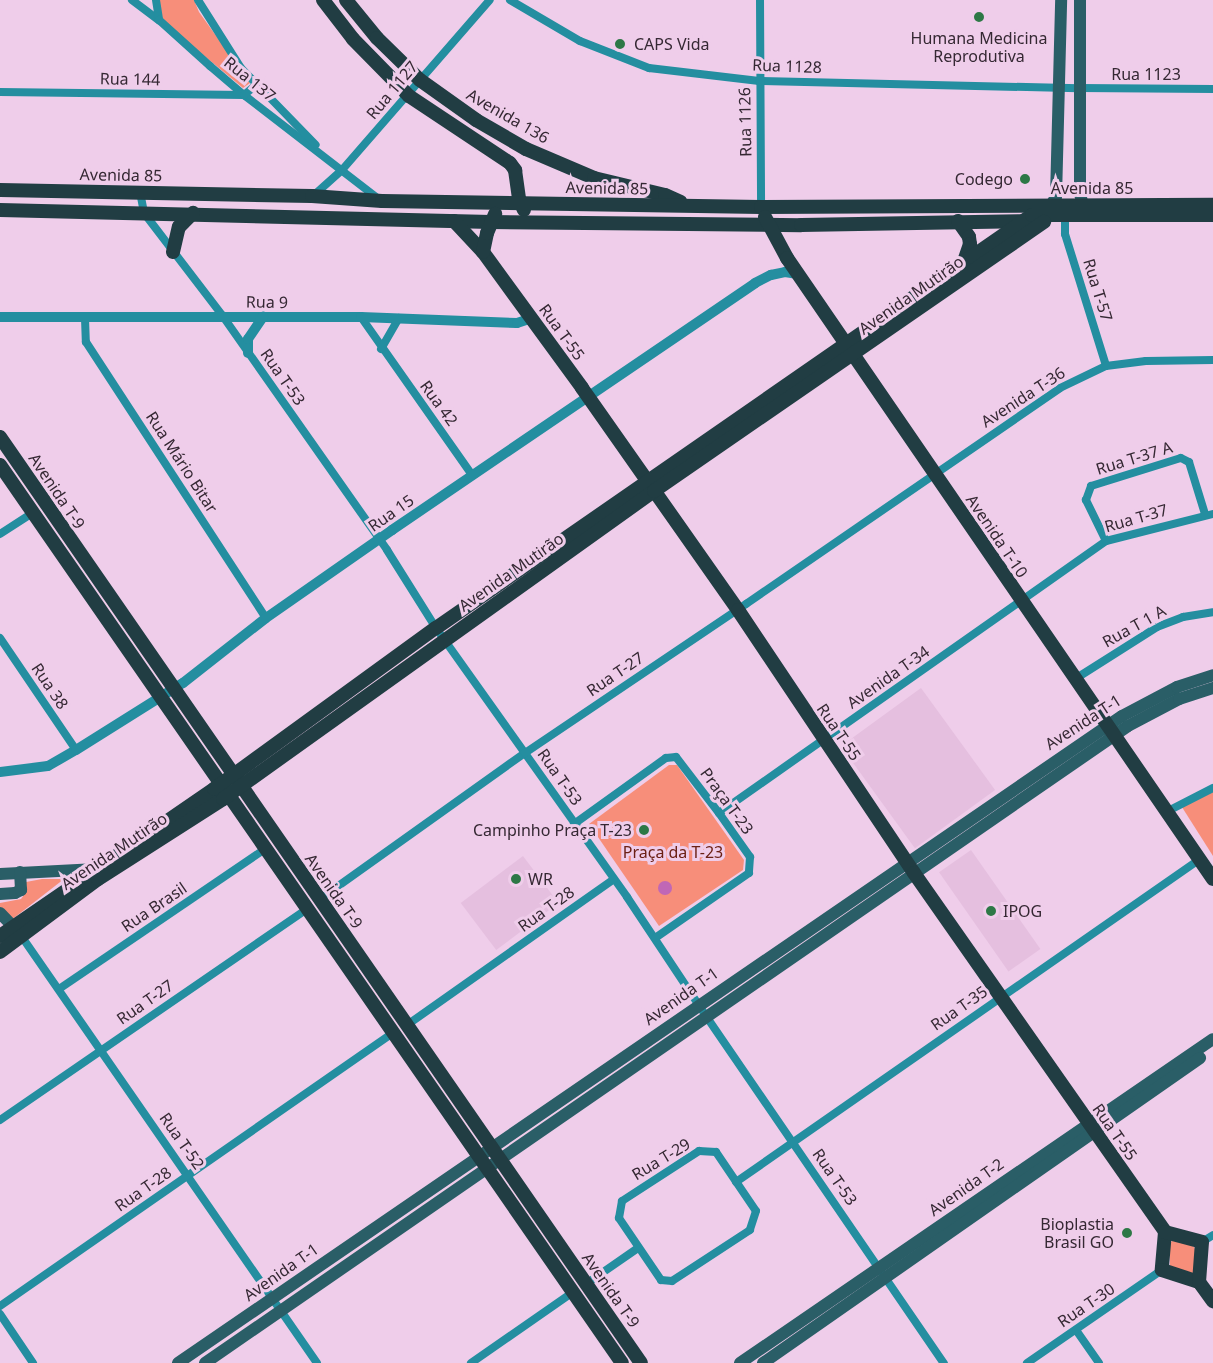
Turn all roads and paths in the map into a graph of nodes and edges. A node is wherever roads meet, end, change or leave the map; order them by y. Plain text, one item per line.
1 (132, 0) edge
2 (156, 0) edge
3 (198, 0) edge
4 (323, 0) edge
5 (346, 0) edge
6 (490, 0) edge
7 (510, 0) edge
8 (760, 0) edge
9 (1061, 0) edge
10 (1080, 0) edge
11 (159, 20) junction
12 (420, 80) junction
13 (759, 81) junction
14 (256, 85) junction
15 (1061, 88) junction
16 (1079, 88) junction
17 (1213, 89) edge
18 (0, 92) edge
19 (244, 95) junction
20 (409, 96) junction
21 (342, 170) junction
22 (517, 176) junction
23 (0, 190) edge
24 (140, 192) junction
25 (312, 196) junction
26 (382, 201) junction
27 (501, 203) junction
28 (521, 203) junction
29 (688, 205) junction
30 (1051, 205) junction
31 (1083, 205) junction
32 (1213, 205) edge
33 (761, 207) junction
34 (0, 210) edge
35 (144, 213) junction
36 (193, 213) junction
37 (1213, 215) edge
38 (958, 220) junction
39 (454, 221) junction
40 (1021, 221) junction
41 (491, 222) junction
42 (528, 222) junction
43 (1044, 222) junction
44 (1065, 222) junction
45 (1213, 223) edge
46 (767, 224) junction
47 (801, 225) junction
48 (173, 252) junction
49 (483, 252) junction
50 (787, 258) junction
51 (964, 261) junction
52 (798, 274) junction
53 (222, 315) junction
54 (0, 316) edge
55 (263, 317) junction
56 (361, 317) junction
57 (85, 318) junction
58 (399, 318) junction
59 (532, 318) junction
60 (381, 349) junction
61 (850, 349) junction
62 (248, 353) junction
63 (1213, 360) edge
64 (1106, 366) junction
65 (588, 396) junction
66 (0, 437) edge
67 (0, 465) edge
68 (472, 475) junction
69 (932, 475) junction
70 (650, 486) junction
71 (32, 513) junction
72 (1209, 514) edge
73 (0, 534) edge
74 (379, 540) junction
75 (1106, 541) junction
76 (1018, 604) junction
77 (738, 610) junction
78 (1213, 612) edge
79 (266, 618) junction
80 (440, 634) junction
81 (0, 638) edge
82 (1213, 675) edge
83 (1075, 679) junction
84 (1213, 688) edge
85 (173, 689) junction
86 (160, 697) junction
87 (1111, 731) junction
88 (824, 740) junction
89 (76, 750) junction
90 (525, 753) junction
91 (0, 772) edge
92 (233, 774) junction
93 (241, 786) junction
94 (225, 789) junction
95 (1213, 789) edge
96 (1166, 812) junction
97 (719, 813) junction
98 (574, 824) junction
99 (265, 849) junction
100 (1200, 859) junction
101 (910, 867) junction
102 (97, 869) junction
103 (20, 872) junction
104 (0, 874) edge
105 (614, 879) junction
106 (1213, 879) edge
107 (0, 894) edge
108 (320, 899) junction
109 (307, 909) junction
110 (0, 913) edge
111 (18, 932) junction
112 (0, 936) edge
113 (655, 938) junction
114 (0, 952) edge
115 (59, 989) junction
116 (1001, 997) junction
117 (698, 1005) junction
118 (706, 1016) junction
119 (407, 1025) junction
120 (392, 1034) junction
121 (1213, 1039) edge
122 (1213, 1049) edge
123 (101, 1050) junction
124 (0, 1120) edge
125 (1091, 1126) junction
126 (793, 1144) junction
127 (496, 1153) junction
128 (478, 1157) junction
129 (486, 1168) junction
130 (188, 1176) junction
131 (736, 1182) junction
132 (1165, 1232) junction
133 (1208, 1239) edge
134 (638, 1248) junction
135 (880, 1267) junction
136 (1162, 1270) junction
137 (887, 1278) junction
138 (1199, 1282) junction
139 (586, 1284) junction
140 (573, 1292) junction
141 (273, 1298) junction
142 (1213, 1301) edge
143 (0, 1306) edge
144 (281, 1310) junction
145 (0, 1314) edge
146 (1076, 1330) junction
147 (33, 1363) edge
148 (178, 1363) edge
149 (205, 1363) edge
150 (317, 1363) edge
151 (471, 1363) edge
152 (622, 1363) edge
153 (642, 1363) edge
154 (740, 1363) edge
155 (763, 1363) edge
156 (944, 1363) edge
157 (1027, 1363) edge
158 (1099, 1363) edge

1 - 11 street, Rua 137
2 - 11 street
3 - 14 street, Rua 137
4 - 20 main road
5 - 12 main road, Avenida 136
6 - 12 street, Rua 1127
7 - 13 street, Rua 1128
8 - 13 street, Rua 1126
9 - 15 main road
10 - 16 main road
11 - 19 street, Rua 137
12 - 20 street, Rua 1127
12 - 29 main road, Avenida 136
13 - 15 street, Rua 1128
13 - 33 street, Rua 1126
14 - 19 street
14 - 21 street, Rua 137
15 - 16 street, Rua 1128
15 - 30 main road
16 - 17 street, Rua 1123
16 - 31 main road
18 - 19 street, Rua 144
19 - 21 street, Rua 137
20 - 21 street, Rua 1127
20 - 22 main road
21 - 25 street, Rua 1127
21 - 26 street, Rua 137
22 - 27 main road
22 - 28 main road
23 - 24 main road, Avenida 85
24 - 25 main road, Avenida 85
24 - 35 street
25 - 26 main road, Avenida 85
26 - 27 main road, Avenida 85
27 - 28 main road, Avenida 85
27 - 41 main road
28 - 29 main road, Avenida 85
28 - 42 main road
29 - 33 main road, Avenida 85
30 - 31 main road, Avenida 85
30 - 33 main road, Avenida 85
31 - 32 main road, Avenida 85
33 - 46 main road, Avenida T-10
34 - 35 main road, Avenida 85
35 - 36 main road, Avenida 85
35 - 48 street, Rua T-53
36 - 39 main road, Avenida 85
36 - 48 main road
37 - 40 main road
38 - 40 main road, Avenida 85
38 - 47 main road, Avenida 85
38 - 51 main road
39 - 41 main road, Avenida 85
39 - 49 main road, Rua T-55
40 - 43 main road, Avenida 85
40 - 51 main road, Avenida Mutirão
41 - 42 main road, Avenida 85
41 - 49 main road
42 - 46 main road, Avenida 85
43 - 44 main road, Avenida 85
43 - 61 main road, Avenida Mutirão
44 - 45 main road, Avenida 85
44 - 64 street, Rua T-57
46 - 47 main road, Avenida 85
46 - 50 main road, Avenida T-10
47 - 50 main road
48 - 53 street, Rua T-53
49 - 59 main road, Rua T-55
50 - 52 main road, Avenida T-10
51 - 61 main road, Avenida Mutirão
52 - 61 main road, Avenida T-10
52 - 65 street, Rua 15
53 - 55 street, Rua 9
53 - 57 street, Rua 9
53 - 62 street, Rua T-53
54 - 57 street, Rua 9
55 - 56 street, Rua 9
55 - 62 street
56 - 58 street, Rua 9
56 - 60 street, Rua 42
57 - 79 street, Rua Mário Bitar
58 - 59 street, Rua 9
58 - 60 street
59 - 65 main road, Rua T-55
60 - 68 street, Rua 42
61 - 69 main road, Avenida T-10
61 - 70 main road, Avenida Mutirão
62 - 74 street, Rua T-53
63 - 64 street, Avenida T-36
64 - 69 street, Avenida T-36
65 - 68 street, Rua 15
65 - 70 main road, Rua T-55
66 - 85 main road, Avenida T-9
67 - 71 main road, Avenida T-9
68 - 74 street, Rua 15
69 - 76 main road, Avenida T-10
69 - 77 street, Rua T-27
70 - 77 main road, Rua T-55
70 - 80 main road, Avenida Mutirão
71 - 73 street
71 - 86 main road, Avenida T-9
72 - 75 street, Rua T-37
72 - 75 street, Rua T-37 A
74 - 79 street, Rua 15
74 - 80 street, Rua T-53
75 - 76 street, Rua T-37
76 - 83 main road, Avenida T-10
76 - 88 street, Avenida T-34
77 - 88 main road, Rua T-55
77 - 90 street, Rua T-27
78 - 83 street, Rua T 1 A
79 - 85 street, Rua 15
80 - 90 street, Rua T-53
80 - 92 main road, Avenida Mutirão
80 - 93 main road, Avenida Mutirão
81 - 89 street, Rua 38
82 - 87 main road, Avenida T-1
83 - 87 main road, Avenida T-10
84 - 87 main road, Avenida T-1
85 - 86 street, Rua 15
85 - 92 main road, Avenida T-9
86 - 89 street, Rua 15
86 - 94 main road, Avenida T-9
87 - 96 main road, Avenida T-10
87 - 101 main road, Avenida T-1
88 - 97 street, Avenida T-34
88 - 101 main road, Rua T-55
89 - 91 street, Rua 15
90 - 98 street, Rua T-53
90 - 108 street, Rua T-27
92 - 93 main road, Avenida T-9
92 - 94 main road, Avenida Mutirão
93 - 94 main road, Avenida Mutirão
93 - 108 main road, Avenida T-9
94 - 99 main road, Avenida T-9
94 - 102 main road, Avenida Mutirão
94 - 111 main road, Avenida Mutirão
95 - 96 street
96 - 100 main road, Avenida T-10
97 - 98 street, Praça T-23
97 - 113 street, Praça T-23
98 - 105 street, Rua T-53
99 - 109 main road, Avenida T-9
99 - 115 street, Rua Brasil
100 - 106 main road, Avenida T-10
100 - 116 street, Rua T-35
101 - 116 main road, Rua T-55
101 - 117 main road, Avenida T-1
101 - 118 main road, Avenida T-1
102 - 103 main road
102 - 111 main road, Avenida Mutirão
103 - 104 main road
103 - 107 main road
105 - 113 street, Rua T-53
105 - 119 street, Rua T-28
108 - 119 main road, Avenida T-9
109 - 120 main road, Avenida T-9
109 - 123 street, Rua T-27
110 - 111 main road
111 - 112 main road, Avenida Mutirão
111 - 114 main road, Avenida Mutirão
111 - 115 street, Rua T-52
113 - 117 street, Rua T-53
115 - 123 street, Rua T-52
116 - 125 main road, Rua T-55
116 - 126 street, Rua T-35
117 - 118 street, Rua T-53
117 - 127 main road, Avenida T-1
118 - 126 street, Rua T-53
118 - 127 main road, Avenida T-1
119 - 127 main road, Avenida T-9
120 - 128 main road, Avenida T-9
120 - 130 street, Rua T-28
121 - 125 main road, Avenida T-2
122 - 125 main road, Avenida T-2
123 - 124 street, Rua T-27
123 - 130 street, Rua T-52
125 - 132 main road, Rua T-55
125 - 135 main road, Avenida T-2
125 - 137 main road, Avenida T-2
126 - 131 street, Rua T-35
126 - 135 street, Rua T-53
127 - 128 main road, Avenida T-1
127 - 129 main road, Avenida T-1
127 - 139 main road, Avenida T-9
128 - 129 main road, Avenida T-9
128 - 141 main road, Avenida T-1
129 - 140 main road, Avenida T-9
129 - 144 main road, Avenida T-1
130 - 141 street, Rua T-52
130 - 143 street, Rua T-28
131 - 134 street, Rua T-29
131 - 134 street, Rua T-29
132 - 133 main road
132 - 136 main road
133 - 138 main road
134 - 139 street
135 - 137 street, Rua T-53
135 - 154 main road, Avenida T-2
136 - 138 main road
136 - 146 street, Rua T-30
137 - 155 main road, Avenida T-2
137 - 156 street, Rua T-53
138 - 142 main road
139 - 153 main road, Avenida T-9
140 - 151 street
140 - 152 main road, Avenida T-9
141 - 144 street, Rua T-52
141 - 148 main road, Avenida T-1
144 - 149 main road, Avenida T-1
144 - 150 street, Rua T-52
145 - 147 street
146 - 157 street, Rua T-30
146 - 158 street

